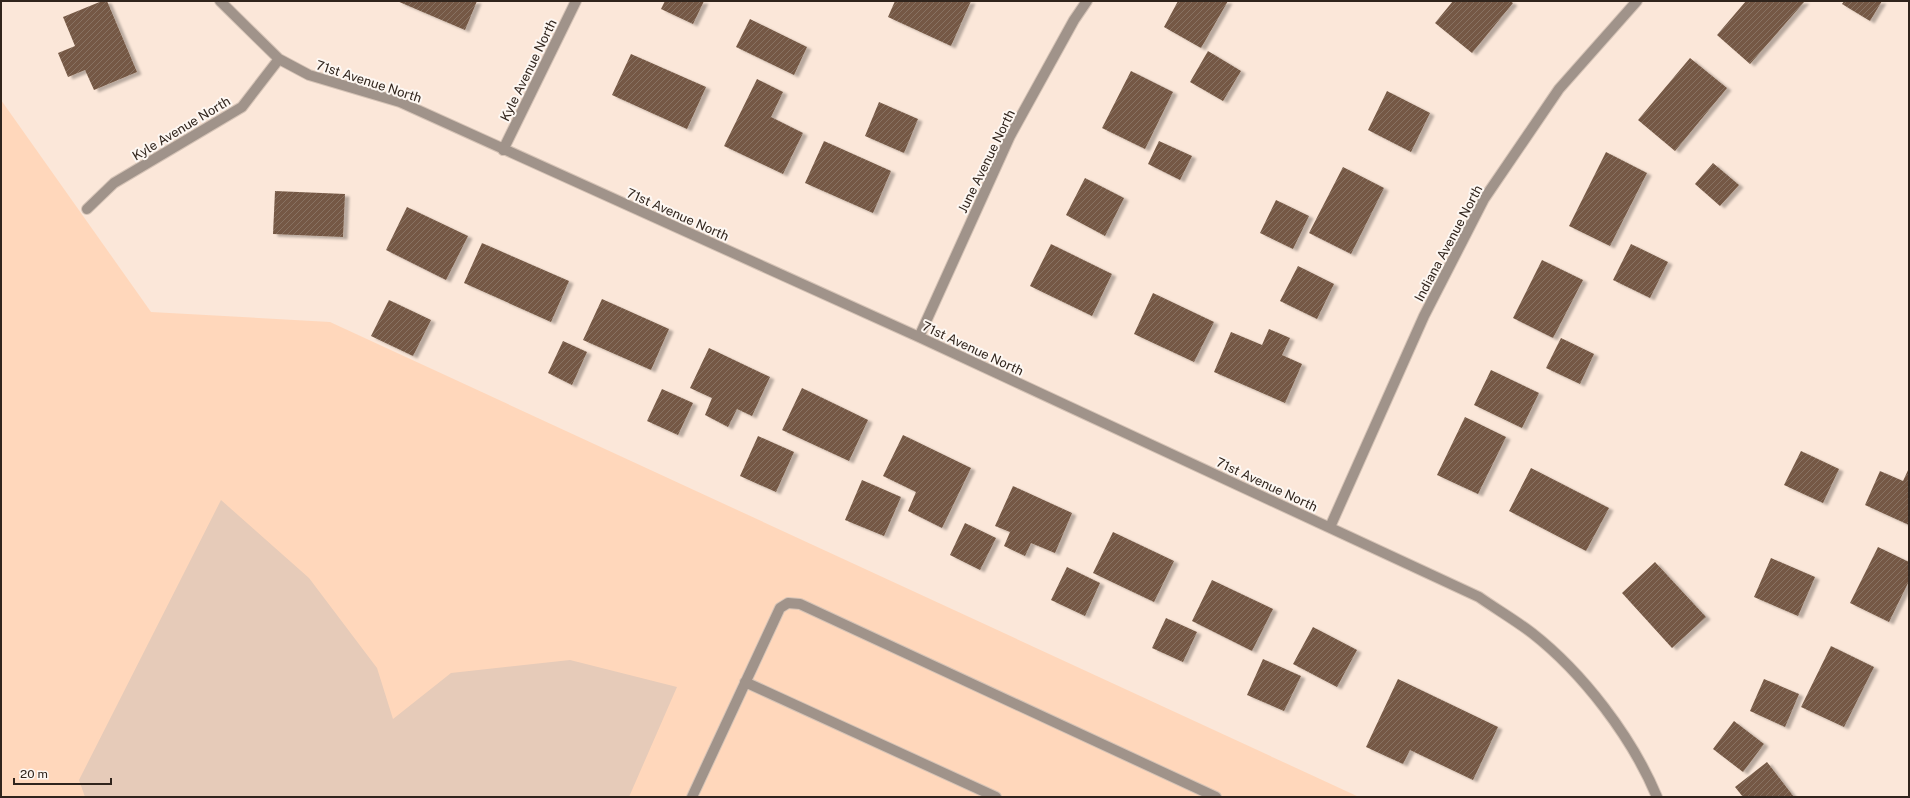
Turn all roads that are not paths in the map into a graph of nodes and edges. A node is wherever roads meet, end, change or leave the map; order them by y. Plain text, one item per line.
1 (220, 1) edge
2 (576, 1) edge
3 (1087, 1) edge
4 (1637, 1) edge
5 (279, 59) junction
6 (503, 150) junction
7 (86, 209) dead end
8 (919, 337) junction
9 (1330, 527) junction
10 (745, 682) junction
11 (692, 797) edge
12 (995, 797) edge
13 (1216, 797) edge
14 (1657, 797) edge

1 - 5 street, 71st Avenue North
2 - 6 street, Kyle Avenue North
3 - 8 street, June Avenue North
4 - 9 street, Indiana Avenue North
5 - 6 street, 71st Avenue North
5 - 7 street, Kyle Avenue North
6 - 8 street, 71st Avenue North
8 - 9 street, 71st Avenue North
9 - 14 street, 71st Avenue North
10 - 11 street
10 - 12 street
10 - 13 street

